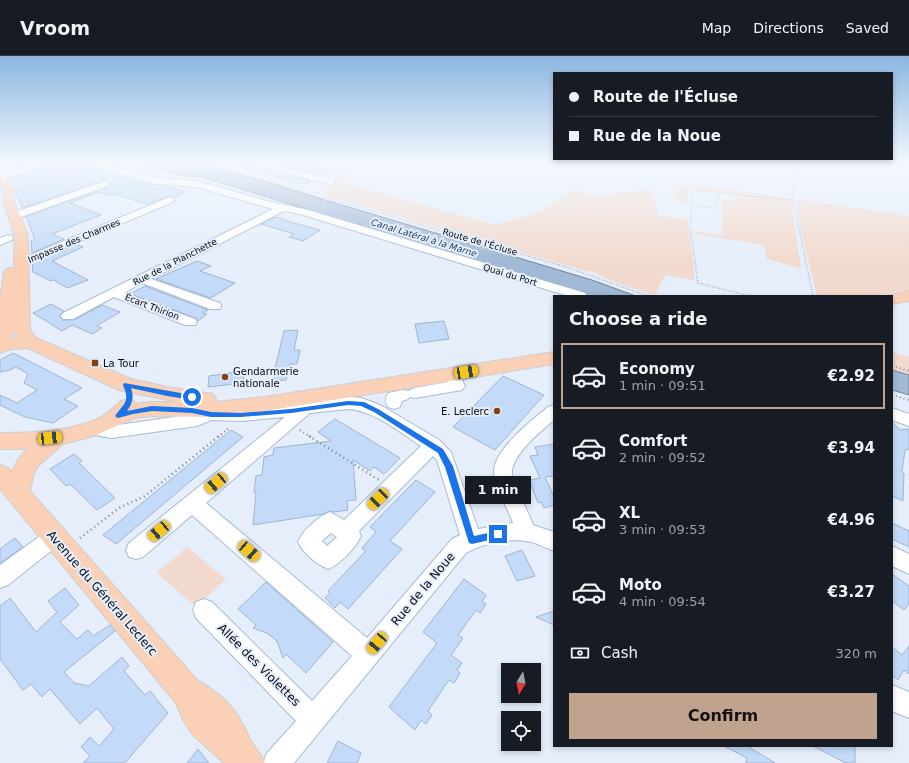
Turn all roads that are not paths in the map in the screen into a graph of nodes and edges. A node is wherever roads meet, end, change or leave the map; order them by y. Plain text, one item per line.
1 (6, 196) edge
2 (71, 196) edge
3 (239, 196) edge
4 (170, 200) dead end
5 (0, 208) edge
6 (282, 208) junction
7 (14, 216) junction
8 (4, 240) edge
9 (22, 262) junction
10 (141, 279) junction
11 (114, 293) junction
12 (578, 295) edge
13 (909, 296) edge
14 (893, 299) edge
15 (215, 306) dead end
16 (68, 316) dead end
17 (190, 322) dead end
18 (30, 342) junction
19 (0, 345) edge
20 (549, 360) edge
21 (447, 381) junction
22 (126, 385) junction
23 (167, 394) junction
24 (409, 396) dead end
25 (303, 404) junction
26 (152, 409) junction
27 (208, 412) junction
28 (893, 414) edge
29 (118, 416) junction
30 (550, 420) edge
31 (909, 420) edge
32 (92, 429) junction
33 (58, 437) junction
34 (0, 441) edge
35 (433, 445) junction
36 (0, 474) edge
37 (18, 493) junction
38 (192, 503) junction
39 (345, 532) dead end
40 (526, 532) junction
41 (472, 540) junction
42 (553, 541) edge
43 (59, 543) junction
44 (136, 550) dead end
45 (893, 556) edge
46 (909, 564) edge
47 (0, 578) edge
48 (204, 610) dead end
49 (368, 655) junction
50 (893, 698) edge
51 (909, 705) edge
52 (313, 720) junction
53 (244, 758) edge
54 (278, 763) edge

1 - 7 main road
2 - 7 street
3 - 6 street, Quai du Port
4 - 9 street, Impasse des Charmes
5 - 8 main road
6 - 10 street, Rue de la Planchette
6 - 12 street, Quai du Port
7 - 9 main road
8 - 19 main road
9 - 18 main road
10 - 11 street, Rue de la Planchette
10 - 15 street
11 - 16 street, Rue de la Planchette
11 - 17 street, Écart Thirion
13 - 14 main road
18 - 19 main road
18 - 22 main road
20 - 21 main road
21 - 24 street
21 - 25 main road
22 - 23 main road
22 - 29 main road
23 - 25 main road
23 - 26 main road
25 - 27 main road
25 - 27 street
25 - 35 street
25 - 38 street
26 - 27 main road
26 - 29 main road
27 - 32 street
28 - 31 street
29 - 32 main road
30 - 40 street
32 - 33 main road
33 - 34 main road
33 - 37 main road
35 - 39 street
35 - 41 street
36 - 37 main road, Avenue du Général Leclerc
37 - 43 main road, Avenue du Général Leclerc
38 - 44 street
38 - 49 street
40 - 41 street, Rue de la Noue
40 - 42 street, Rue de la Noue
41 - 49 street, Rue de la Noue
43 - 47 street
43 - 53 main road, Avenue du Général Leclerc
45 - 46 street
48 - 52 street, Allée des Violettes
49 - 52 street, Rue de la Noue
50 - 51 street
52 - 54 street, Rue de la Noue

